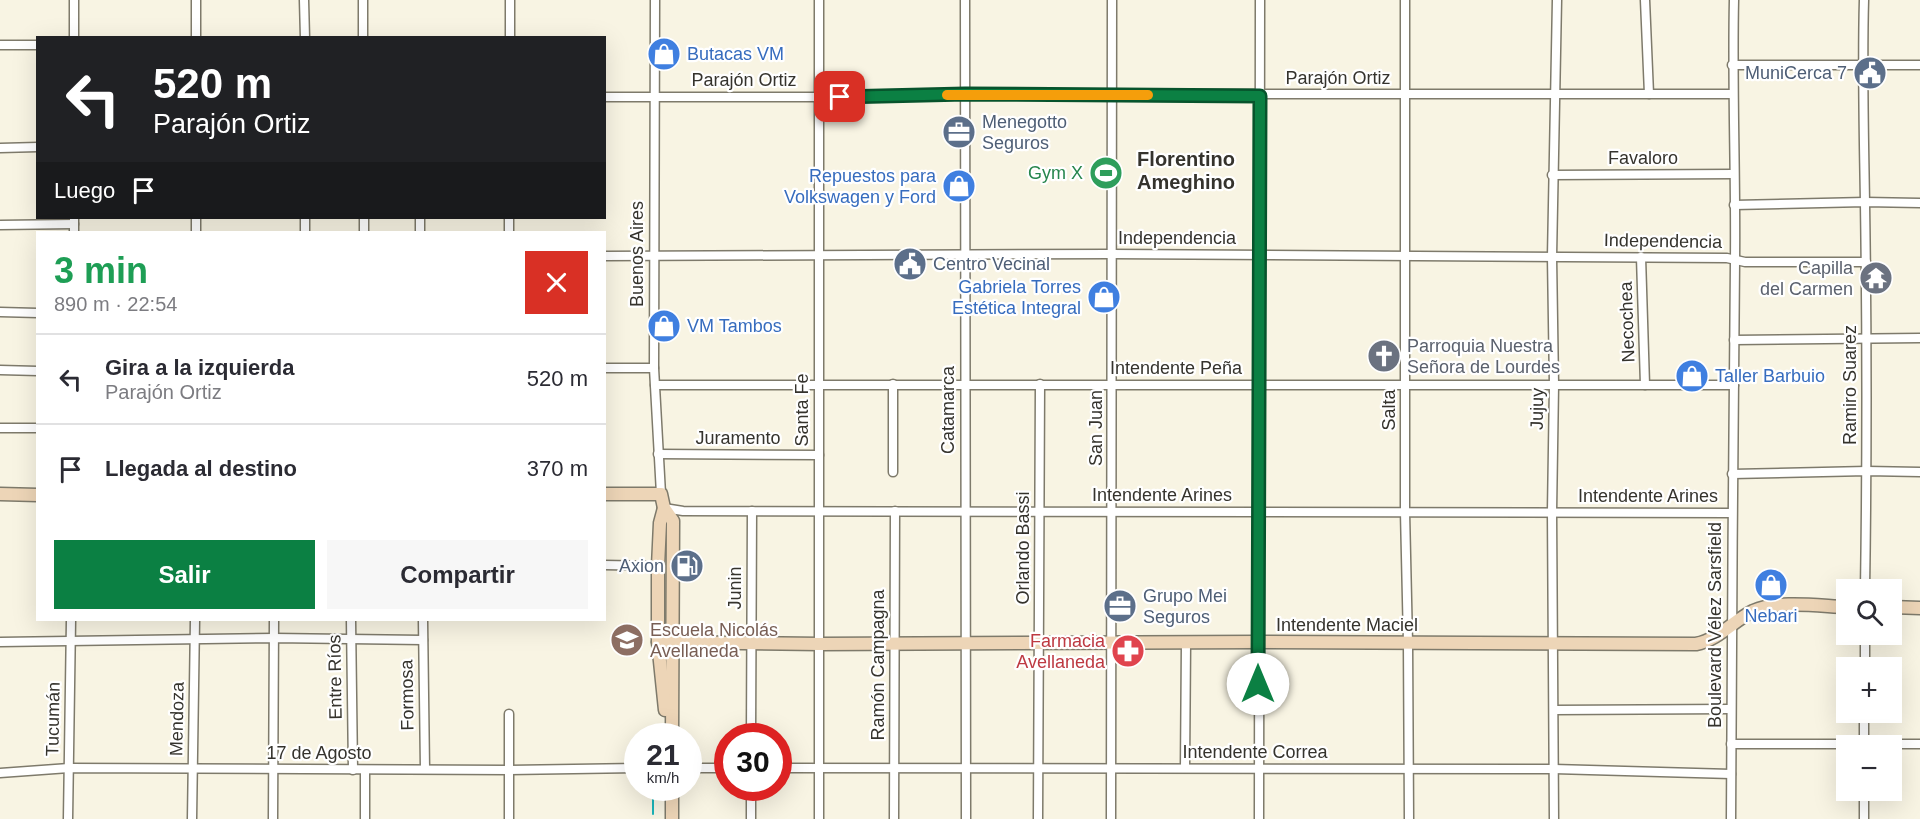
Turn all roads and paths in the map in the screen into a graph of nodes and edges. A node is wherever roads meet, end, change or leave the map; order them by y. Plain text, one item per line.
1 (74, 0) edge
2 (196, 0) edge
3 (304, 0) edge
4 (363, 0) edge
5 (510, 0) edge
6 (655, 0) edge
7 (819, 0) edge
8 (965, 0) edge
9 (1112, 0) edge
10 (1260, 0) edge
11 (1405, 0) edge
12 (1557, 0) edge
13 (1645, 0) edge
14 (1734, 0) edge
15 (1864, 0) edge
16 (74, 36) edge
17 (196, 36) edge
18 (305, 36) edge
19 (363, 36) edge
20 (510, 36) edge
21 (0, 45) edge
22 (36, 45) edge
23 (1732, 64) junction
24 (1862, 64) junction
25 (1920, 65) edge
26 (1554, 93) junction
27 (965, 94) junction
28 (1112, 94) junction
29 (1405, 94) junction
30 (1649, 94) junction
31 (1732, 94) junction
32 (1260, 96) junction
33 (606, 97) edge
34 (655, 97) junction
35 (819, 97) junction
36 (36, 147) edge
37 (0, 148) edge
38 (1734, 174) junction
39 (1552, 175) junction
40 (1865, 202) junction
41 (1920, 203) edge
42 (1734, 205) junction
43 (0, 225) edge
44 (74, 225) edge
45 (1111, 254) junction
46 (1259, 255) junction
47 (606, 256) edge
48 (819, 256) junction
49 (965, 256) junction
50 (1406, 256) junction
51 (654, 257) junction
52 (1552, 257) junction
53 (1641, 257) junction
54 (1735, 260) junction
55 (1866, 262) junction
56 (0, 312) edge
57 (36, 313) edge
58 (1920, 338) edge
59 (1866, 339) junction
60 (1734, 340) junction
61 (606, 368) edge
62 (654, 368) junction
63 (0, 370) edge
64 (36, 371) edge
65 (819, 384) junction
66 (893, 384) junction
67 (964, 384) junction
68 (1040, 384) junction
69 (1112, 384) junction
70 (1259, 384) junction
71 (1405, 384) junction
72 (655, 385) junction
73 (1554, 385) junction
74 (1645, 385) junction
75 (1734, 385) junction
76 (0, 428) edge
77 (36, 428) edge
78 (658, 454) junction
79 (819, 455) junction
80 (1867, 471) junction
81 (893, 472) dead end
82 (1920, 472) edge
83 (1732, 474) junction
84 (0, 494) edge
85 (606, 494) edge
86 (661, 494) junction
87 (36, 495) edge
88 (664, 508) junction
89 (752, 511) junction
90 (819, 511) junction
91 (895, 511) junction
92 (965, 512) junction
93 (1039, 512) junction
94 (1112, 512) junction
95 (1259, 512) junction
96 (1405, 512) junction
97 (1552, 512) junction
98 (1732, 513) junction
99 (606, 565) edge
100 (658, 566) junction
101 (1865, 579) edge
102 (1836, 606) edge
103 (1902, 608) edge
104 (1920, 608) edge
105 (71, 621) edge
106 (195, 621) edge
107 (274, 621) edge
108 (351, 621) edge
109 (423, 621) edge
110 (1731, 626) junction
111 (274, 638) junction
112 (351, 639) junction
113 (195, 640) junction
114 (423, 640) junction
115 (0, 642) edge
116 (70, 642) junction
117 (658, 642) junction
118 (672, 642) junction
119 (1258, 642) junction
120 (896, 643) junction
121 (1186, 643) junction
122 (1408, 643) junction
123 (752, 644) junction
124 (820, 644) junction
125 (966, 644) junction
126 (1039, 644) junction
127 (1112, 644) junction
128 (1554, 644) junction
129 (1731, 709) junction
130 (1554, 710) junction
131 (508, 714) dead end
132 (668, 723) edge
133 (670, 723) edge
134 (751, 723) edge
135 (1731, 744) junction
136 (1902, 744) edge
137 (1920, 744) edge
138 (1836, 745) edge
139 (192, 767) junction
140 (69, 768) junction
141 (624, 768) edge
142 (792, 768) edge
143 (819, 768) junction
144 (894, 768) junction
145 (966, 768) junction
146 (1038, 768) junction
147 (1112, 768) junction
148 (1185, 768) junction
149 (425, 769) junction
150 (1258, 769) junction
151 (1409, 769) junction
152 (1554, 769) junction
153 (273, 770) junction
154 (353, 770) junction
155 (365, 770) junction
156 (509, 770) junction
157 (0, 773) edge
158 (1731, 774) junction
159 (672, 801) edge
160 (751, 801) edge
161 (1864, 801) edge
162 (68, 819) edge
163 (192, 819) edge
164 (273, 819) edge
165 (365, 819) edge
166 (509, 819) edge
167 (672, 819) edge
168 (751, 819) edge
169 (819, 819) edge
170 (894, 819) edge
171 (966, 819) edge
172 (1038, 819) edge
173 (1112, 819) edge
174 (1259, 819) edge
175 (1409, 819) edge
176 (1554, 819) edge
177 (1731, 819) edge
178 (1864, 819) edge

1 - 16 street
2 - 17 street
3 - 18 street
4 - 19 street
5 - 20 street
6 - 34 street, Buenos Aires
7 - 35 street, Santa Fe
8 - 27 street, Catamarca
9 - 28 street, San Juan
10 - 32 street
11 - 29 street, Salta
12 - 26 street, Jujuy
13 - 30 street
14 - 23 street, Boulevard Vélez Sarsfield
15 - 24 street, Ramiro Suarez
21 - 22 street
23 - 24 street
23 - 31 street, Boulevard Vélez Sarsfield
24 - 25 street
24 - 40 street, Ramiro Suarez
26 - 29 street, Parajón Ortiz
26 - 30 street, Parajón Ortiz
26 - 39 street, Jujuy
27 - 28 street, Parajón Ortiz
27 - 35 street, Parajón Ortiz
27 - 49 street, Catamarca
28 - 32 street, Parajón Ortiz
28 - 45 street, San Juan
29 - 32 street, Parajón Ortiz
29 - 50 street, Salta
30 - 31 street, Parajón Ortiz
31 - 38 street, Boulevard Vélez Sarsfield
32 - 46 street
33 - 34 street, Parajón Ortiz
34 - 35 street, Parajón Ortiz
34 - 51 street, Buenos Aires
35 - 48 street, Santa Fe
36 - 37 street
38 - 39 street, Favaloro
38 - 42 street, Boulevard Vélez Sarsfield
39 - 52 street, Jujuy
40 - 41 street
40 - 42 street
40 - 55 street, Ramiro Suarez
42 - 54 street, Boulevard Vélez Sarsfield
43 - 44 street
45 - 46 street, Independencia
45 - 49 street, Independencia
45 - 69 street, San Juan
46 - 50 street, Independencia
46 - 70 street
47 - 51 street, Independencia
48 - 49 street, Independencia
48 - 51 street, Independencia
48 - 65 street, Santa Fe
49 - 67 street, Catamarca
50 - 52 street, Independencia
50 - 71 street, Salta
51 - 62 street, Buenos Aires
52 - 53 street, Independencia
52 - 73 street, Jujuy
53 - 54 street, Independencia
53 - 74 street, Necochea
54 - 55 street, Independencia
54 - 60 street, Boulevard Vélez Sarsfield
55 - 59 street, Ramiro Suarez
56 - 57 street
58 - 59 street
59 - 60 street
59 - 80 street, Ramiro Suarez
60 - 75 street, Boulevard Vélez Sarsfield
61 - 62 street
62 - 72 street, Buenos Aires
63 - 64 street
65 - 66 street, Intendente Peña
65 - 72 street, Intendente Peña
65 - 79 street, Santa Fe
66 - 67 street, Intendente Peña
66 - 81 street
67 - 68 street, Intendente Peña
67 - 92 street, Catamarca
68 - 69 street, Intendente Peña
68 - 93 street, Orlando Bassi
69 - 70 street, Intendente Peña
69 - 94 street, San Juan
70 - 71 street, Intendente Peña
70 - 95 street
71 - 73 street, Intendente Peña
71 - 96 street, Salta
72 - 78 street, Buenos Aires
73 - 74 street, Intendente Peña
73 - 97 street, Jujuy
74 - 75 street, Intendente Peña
75 - 83 street, Boulevard Vélez Sarsfield
76 - 77 street
78 - 79 street, Juramento
78 - 86 street, Buenos Aires
79 - 90 street, Santa Fe
80 - 82 street, Intendente Arines
80 - 83 street, Intendente Arines
80 - 101 street, Ramiro Suarez
83 - 98 street, Boulevard Vélez Sarsfield
84 - 87 main road
85 - 86 main road
86 - 88 main road, Buenos Aires
88 - 89 street, Intendente Arines
88 - 100 main road, Buenos Aires
88 - 118 main road, Buenos Aires
89 - 90 street, Intendente Arines
89 - 123 street, Junin
90 - 91 street, Intendente Arines
90 - 124 street, Santa Fe
91 - 92 street, Intendente Arines
91 - 120 street, Ramón Campagna
92 - 93 street, Intendente Arines
92 - 125 street, Catamarca
93 - 94 street, Intendente Arines
93 - 126 street, Orlando Bassi
94 - 95 street, Intendente Arines
94 - 127 street, San Juan
95 - 96 street, Intendente Arines
95 - 119 street
96 - 97 street, Intendente Arines
96 - 122 street, Salta
97 - 98 street, Intendente Arines
97 - 128 street, Jujuy
98 - 110 street, Boulevard Vélez Sarsfield
99 - 100 street
100 - 117 main road, Buenos Aires
102 - 110 main road, Intendente Maciel
103 - 104 main road
105 - 116 street, Tucumán
106 - 113 street, Mendoza
107 - 111 street
108 - 112 street, Entre Ríos
109 - 114 street, Formosa
110 - 128 main road, Intendente Maciel
110 - 129 street, Boulevard Vélez Sarsfield
111 - 112 street
111 - 113 street
111 - 153 street
112 - 114 street
112 - 154 street, Entre Ríos
113 - 116 street
113 - 139 street, Mendoza
114 - 149 street, Formosa
115 - 116 street
116 - 140 street, Tucumán
117 - 118 main road, Intendente Maciel
117 - 132 main road, Buenos Aires
118 - 123 main road, Intendente Maciel
118 - 133 main road, Buenos Aires
119 - 121 main road, Intendente Maciel
119 - 122 main road, Intendente Maciel
119 - 150 street
120 - 124 main road, Intendente Maciel
120 - 125 main road, Intendente Maciel
120 - 144 street, Ramón Campagna
121 - 127 main road, Intendente Maciel
121 - 148 street
122 - 128 main road, Intendente Maciel
122 - 151 street, Salta
123 - 124 main road, Intendente Maciel
123 - 134 street, Junin
124 - 143 street, Santa Fe
125 - 126 main road, Intendente Maciel
125 - 145 street, Catamarca
126 - 127 main road, Intendente Maciel
126 - 146 street, Orlando Bassi
127 - 147 street, San Juan
128 - 130 street, Jujuy
129 - 130 street
129 - 135 street, Boulevard Vélez Sarsfield
130 - 152 street, Jujuy
131 - 156 street
135 - 138 street
135 - 158 street, Boulevard Vélez Sarsfield
136 - 137 street
139 - 140 street, 17 de Agosto
139 - 153 street, 17 de Agosto
139 - 163 street, Mendoza
140 - 157 street, 17 de Agosto
140 - 162 street, Tucumán
141 - 156 street, 17 de Agosto
142 - 143 street, Intendente Correa
143 - 144 street, Intendente Correa
143 - 169 street, Santa Fe
144 - 145 street, Intendente Correa
144 - 170 street, Ramón Campagna
145 - 146 street, Intendente Correa
145 - 171 street, Catamarca
146 - 147 street, Intendente Correa
146 - 172 street, Orlando Bassi
147 - 148 street, Intendente Correa
147 - 173 street, San Juan
148 - 150 street, Intendente Correa
149 - 155 street, 17 de Agosto
149 - 156 street, 17 de Agosto
150 - 151 street, Intendente Correa
150 - 174 street
151 - 152 street, Intendente Correa
151 - 175 street, Salta
152 - 158 street, Intendente Correa
152 - 176 street, Jujuy
153 - 154 street, 17 de Agosto
153 - 164 street
154 - 155 street, 17 de Agosto
155 - 165 street
156 - 166 street
158 - 177 street, Boulevard Vélez Sarsfield
159 - 167 main road
160 - 168 street
161 - 178 street

